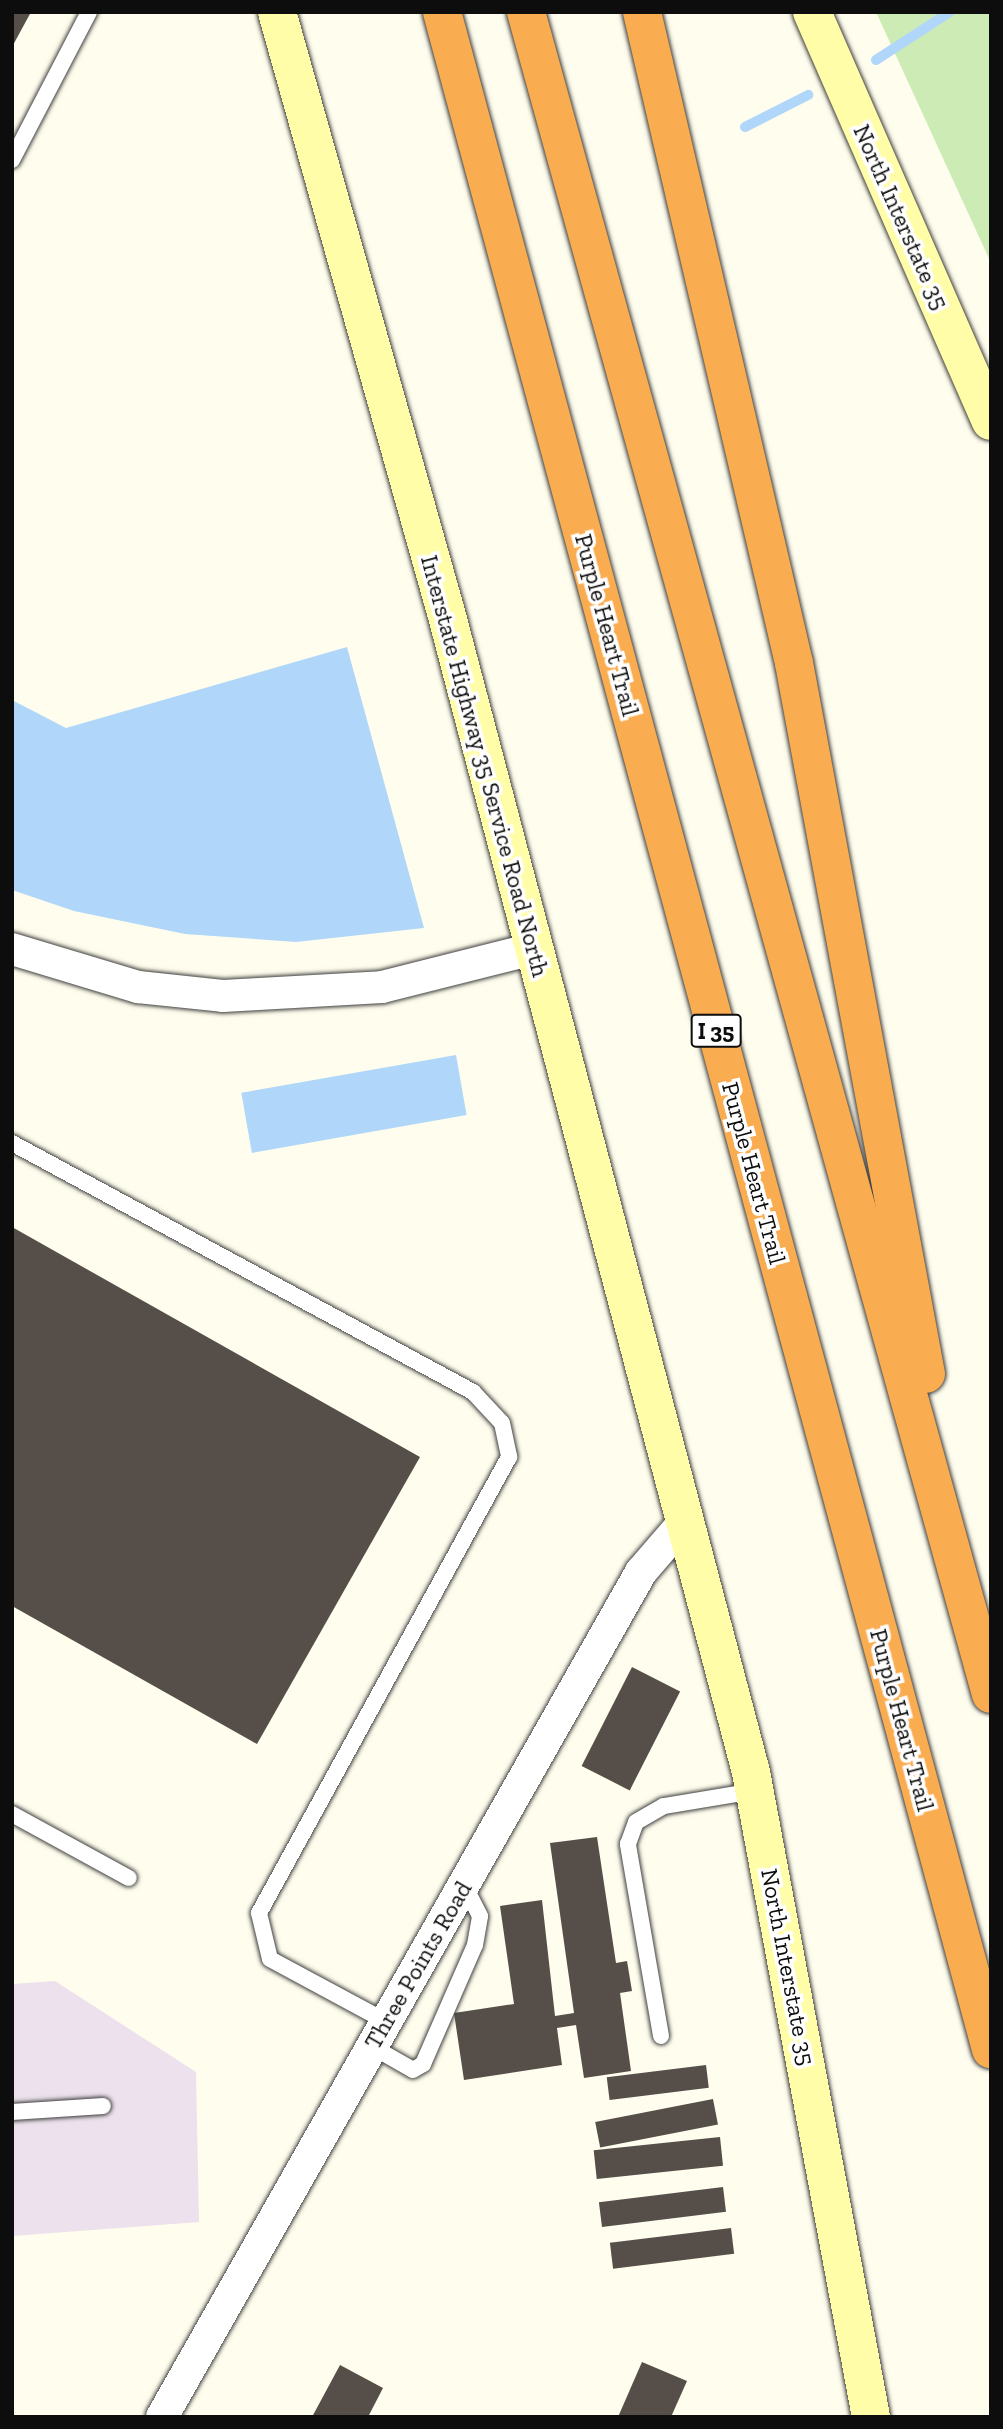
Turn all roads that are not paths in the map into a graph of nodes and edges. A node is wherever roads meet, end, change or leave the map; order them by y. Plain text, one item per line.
1 (89, 12) edge
2 (276, 12) edge
3 (442, 12) edge
4 (526, 12) edge
5 (642, 12) edge
6 (812, 12) edge
7 (12, 160) edge
8 (991, 421) edge
9 (533, 949) junction
10 (12, 950) edge
11 (12, 1143) edge
12 (685, 1521) junction
13 (959, 1576) junction
14 (991, 1694) edge
15 (755, 1791) junction
16 (12, 1814) edge
17 (129, 1878) dead end
18 (464, 1885) junction
19 (378, 2034) junction
20 (661, 2036) dead end
21 (991, 2049) edge
22 (103, 2106) dead end
23 (12, 2112) edge
24 (162, 2417) edge
25 (871, 2417) edge

1 - 7 lane
2 - 9 main road, Interstate Highway 35 Service Road North
3 - 21 highway, Purple Heart Trail / I 35
4 - 13 highway
5 - 13 highway
6 - 8 main road, North Interstate 35
9 - 10 street
9 - 12 main road, Interstate Highway 35 Service Road North
11 - 19 lane
12 - 15 main road, North Interstate 35
12 - 18 street, Three Points Road
13 - 14 highway
15 - 20 lane
15 - 25 main road, North Interstate 35
16 - 17 lane
18 - 19 street, Three Points Road
18 - 19 lane
19 - 24 street, Three Points Road
22 - 23 lane

